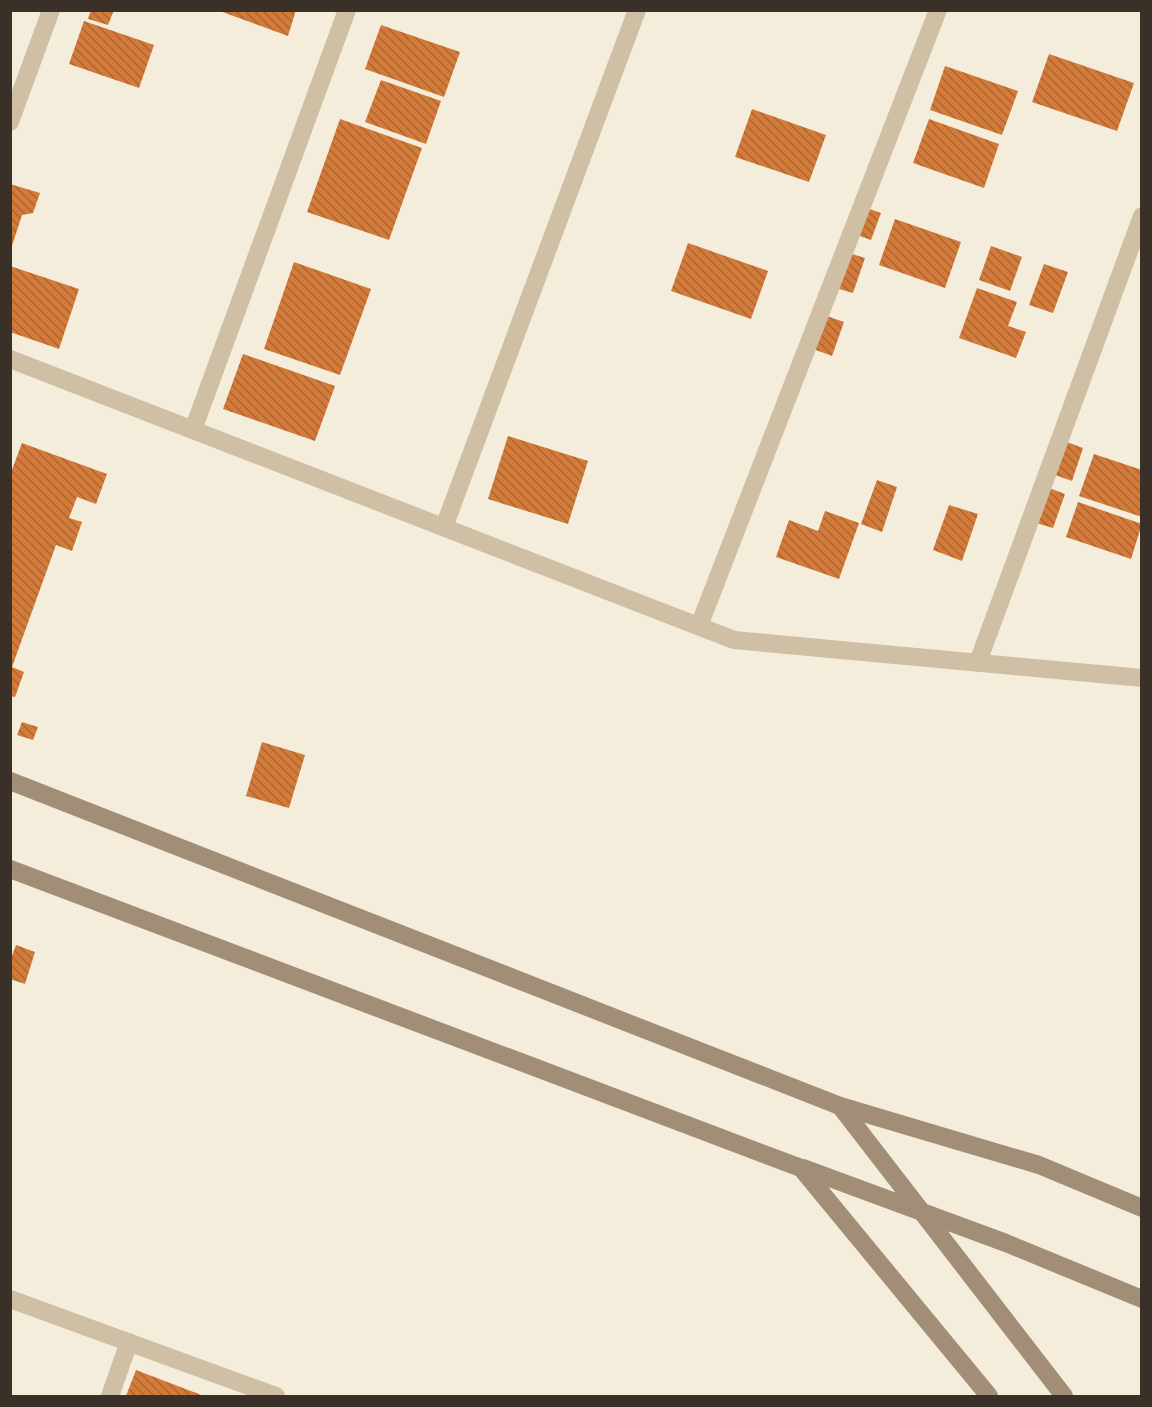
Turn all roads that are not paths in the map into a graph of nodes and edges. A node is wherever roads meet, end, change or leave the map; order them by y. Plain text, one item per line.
1 (51, 10) edge
2 (347, 10) edge
3 (637, 10) edge
4 (938, 10) edge
5 (10, 122) edge
6 (1142, 216) edge
7 (10, 359) edge
8 (193, 430) junction
9 (444, 528) junction
10 (699, 626) junction
11 (978, 662) junction
12 (1142, 678) edge
13 (10, 781) edge
14 (10, 869) edge
15 (840, 1106) junction
16 (801, 1168) junction
17 (1142, 1208) edge
18 (921, 1212) junction
19 (10, 1299) edge
20 (1142, 1299) edge
21 (129, 1342) junction
22 (110, 1396) edge
23 (276, 1396) edge
24 (989, 1396) edge
25 (1064, 1396) edge

1 - 5 street
2 - 8 street
3 - 9 street
4 - 10 street
6 - 11 street
7 - 8 street
8 - 9 street
9 - 10 street
10 - 11 street
11 - 12 street
13 - 15 street
14 - 16 street
15 - 17 street
15 - 18 street
16 - 18 street
16 - 24 street
18 - 20 street
18 - 25 street
19 - 21 street
21 - 22 street
21 - 23 street

